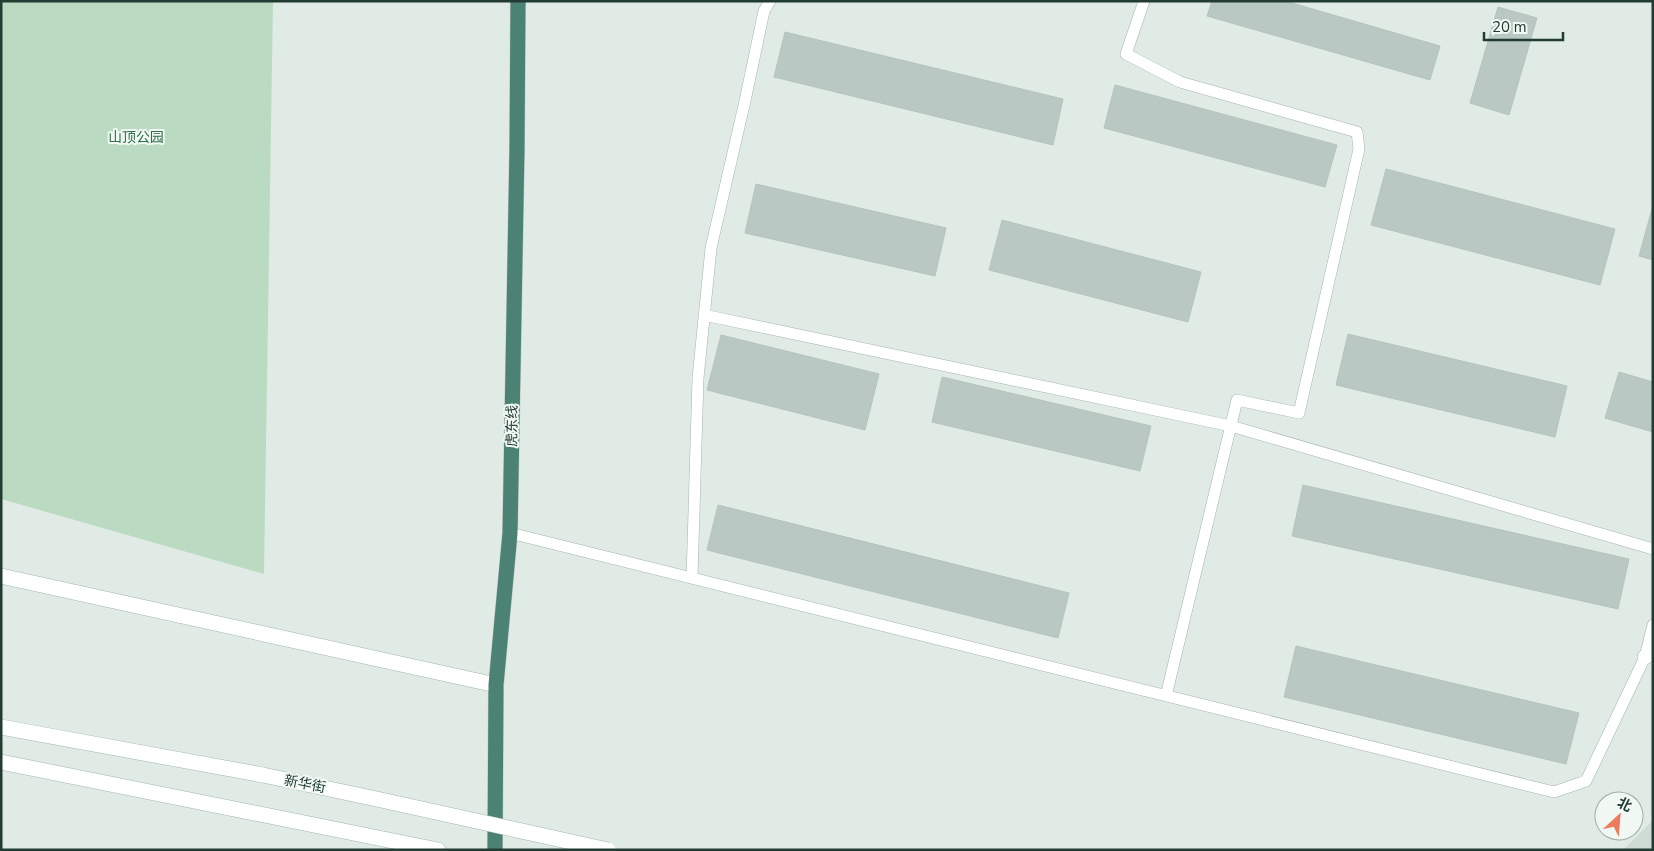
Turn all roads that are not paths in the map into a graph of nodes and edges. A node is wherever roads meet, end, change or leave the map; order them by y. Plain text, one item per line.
1 (518, 1) edge
2 (770, 1) edge
3 (1144, 1) edge
4 (704, 315) junction
5 (1231, 426) junction
6 (510, 533) junction
7 (1653, 549) edge
8 (1, 576) edge
9 (692, 578) junction
10 (1653, 625) edge
11 (1649, 654) edge
12 (496, 685) junction
13 (1166, 696) junction
14 (1, 727) edge
15 (1, 762) edge
16 (438, 850) edge
17 (495, 850) edge
18 (608, 850) edge

1 - 6 highway, 虎东线
2 - 4 lane
3 - 5 lane
4 - 5 lane
4 - 9 lane
5 - 7 lane
5 - 13 lane
6 - 9 lane
6 - 12 highway, 虎东线
8 - 12 main road
9 - 13 lane
10 - 11 lane
11 - 13 lane
12 - 17 highway, 虎东线
14 - 18 main road, 新华街, bridge
15 - 16 main road

